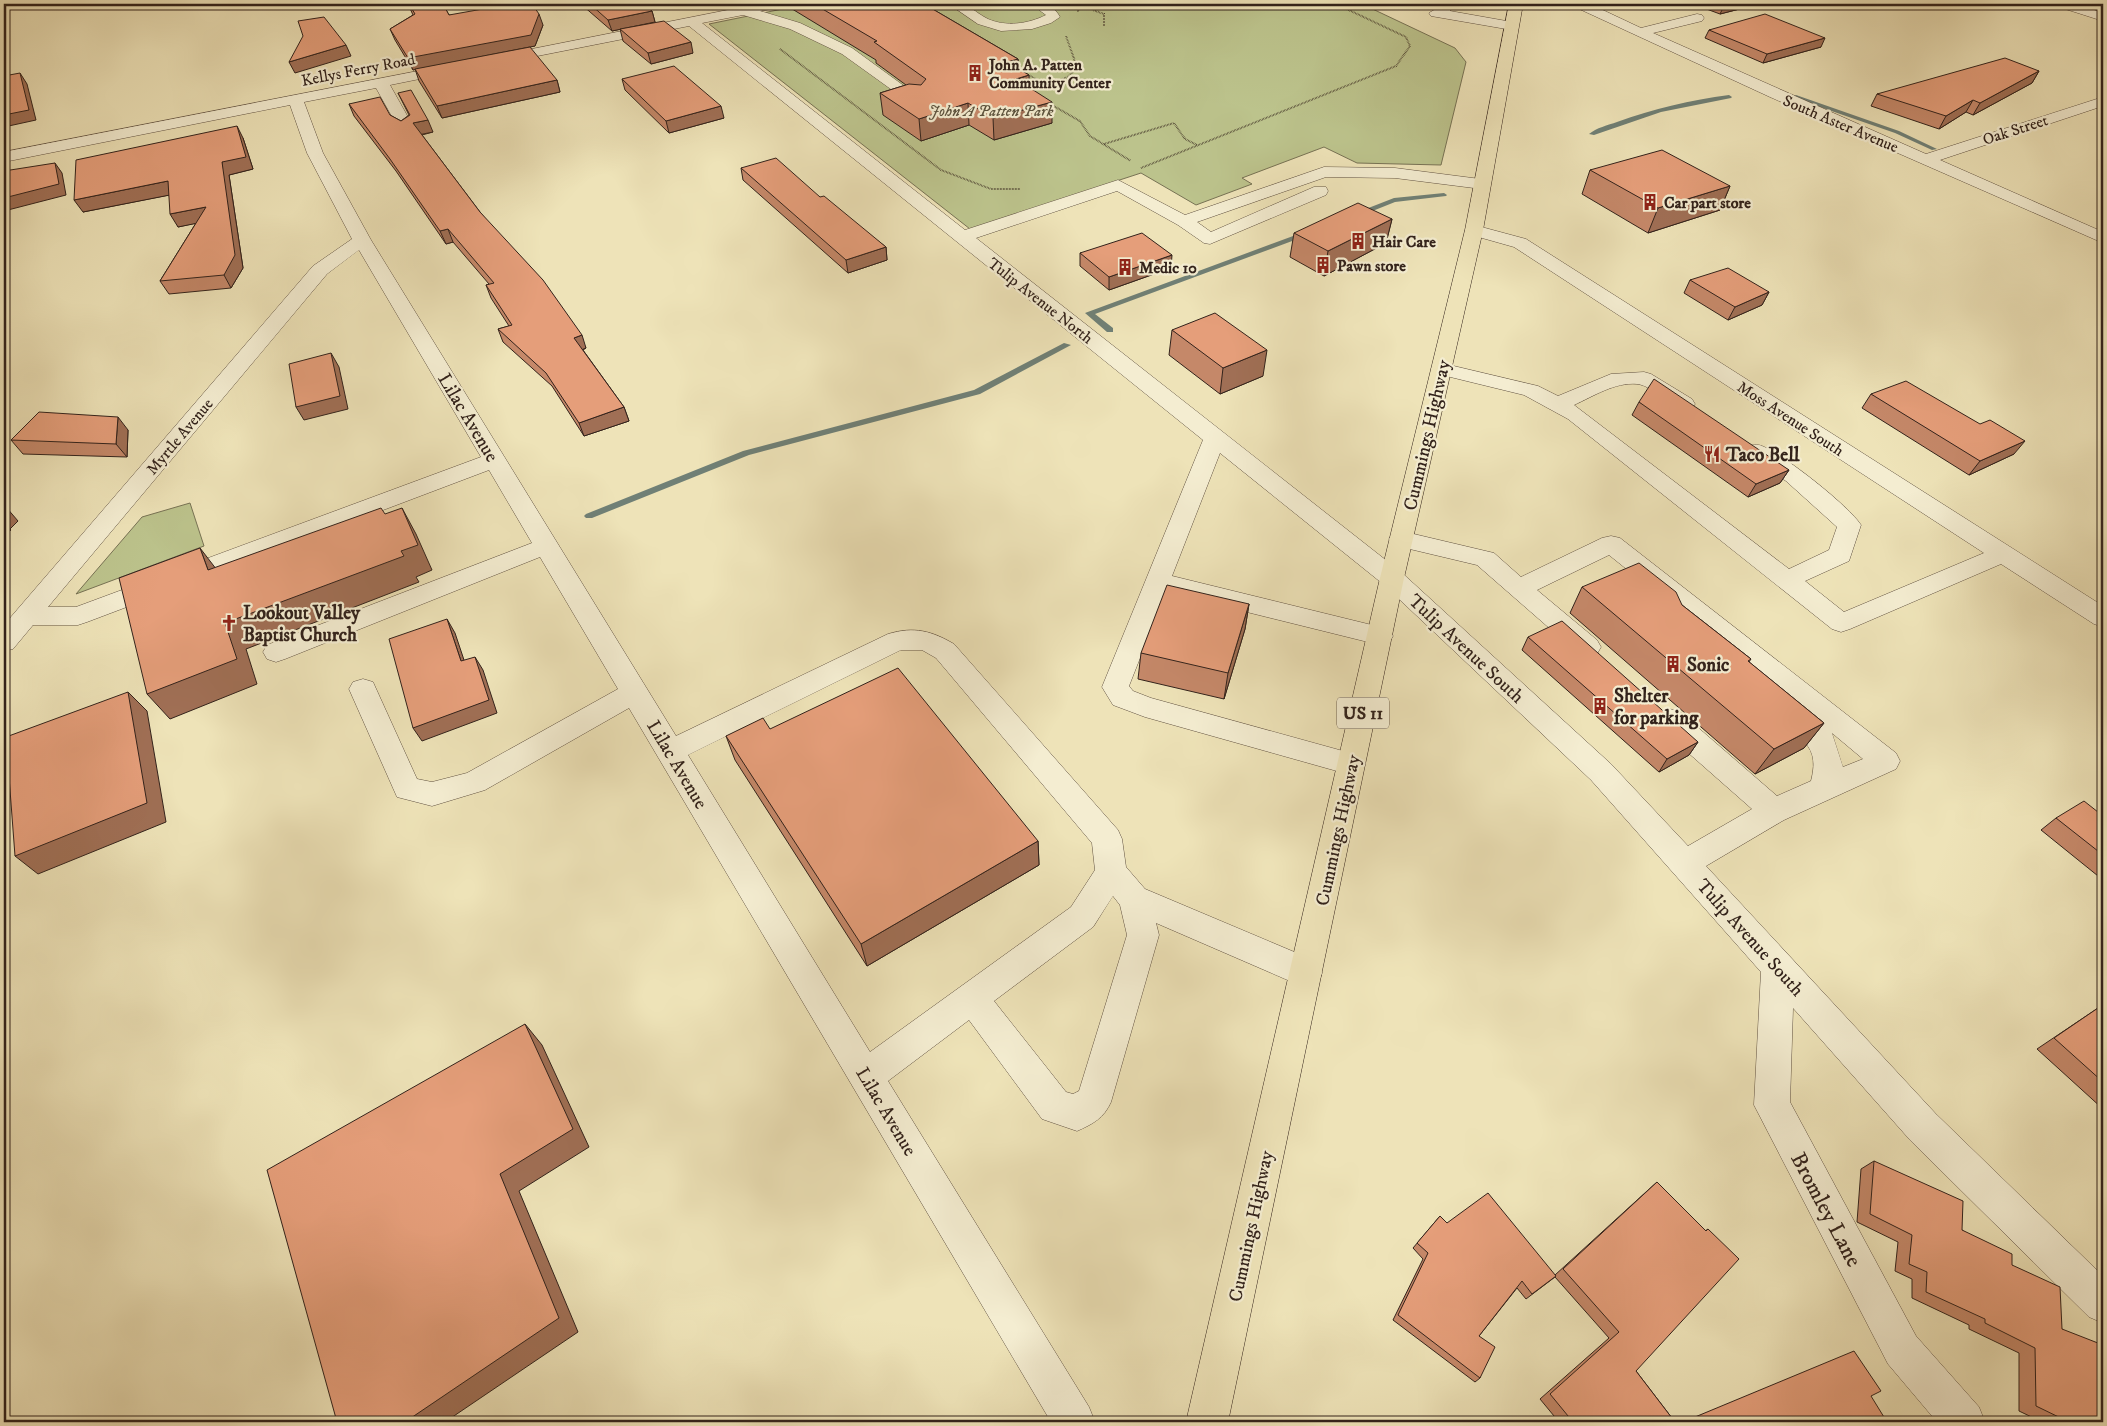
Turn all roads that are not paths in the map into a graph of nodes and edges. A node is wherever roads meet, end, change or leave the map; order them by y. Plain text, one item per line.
1 (777, 4) edge
2 (956, 4) edge
3 (1037, 4) edge
4 (1447, 4) edge
5 (1580, 4) edge
6 (2064, 4) edge
7 (1423, 7) dead end
8 (1672, 7) dead end
9 (744, 11) junction
10 (1436, 13) junction
11 (1514, 15) edge
12 (2103, 17) edge
13 (1650, 18) dead end
14 (691, 21) junction
15 (1667, 25) junction
16 (1640, 32) junction
17 (486, 62) edge
18 (467, 66) edge
19 (381, 83) junction
20 (295, 99) junction
21 (2103, 101) edge
22 (918, 102) edge
23 (405, 126) edge
24 (4, 157) edge
25 (1927, 159) junction
26 (1361, 173) junction
27 (1482, 184) junction
28 (1184, 221) junction
29 (1474, 230) junction
30 (962, 237) junction
31 (2103, 238) edge
32 (362, 240) junction
33 (1441, 369) junction
34 (1558, 404) junction
35 (1702, 416) edge
36 (1215, 438) junction
37 (1736, 438) edge
38 (495, 460) junction
39 (1401, 539) junction
40 (546, 546) junction
41 (2003, 554) junction
42 (1392, 578) junction
43 (1786, 580) junction
44 (1157, 581) junction
45 (1521, 587) junction
46 (1670, 590) junction
47 (26, 616) junction
48 (2103, 618) edge
49 (1380, 636) junction
50 (4, 642) edge
51 (276, 652) dead end
52 (1610, 666) edge
53 (363, 688) dead end
54 (634, 692) junction
55 (1655, 706) edge
56 (670, 751) junction
57 (1351, 764) junction
58 (1824, 789) junction
59 (1774, 811) junction
60 (1684, 864) junction
61 (1111, 872) junction
62 (1134, 899) junction
63 (1778, 968) junction
64 (1306, 973) junction
65 (972, 998) junction
66 (866, 1076) junction
67 (2103, 1303) edge
68 (1062, 1418) edge
69 (1207, 1422) edge
70 (1964, 1422) edge

1 - 9 street
2 - 3 street
4 - 10 street
5 - 16 street, South Aster Avenue
6 - 12 street
7 - 10 street
8 - 15 street
9 - 14 street
9 - 22 street
10 - 11 street
11 - 27 main road, Cummings Highway / US 11
13 - 15 street
14 - 17 street
14 - 30 street, Tulip Avenue North
15 - 16 street
16 - 25 street, South Aster Avenue
18 - 19 street, Kellys Ferry Road
19 - 20 street, Kellys Ferry Road
19 - 23 street
20 - 24 street, Kellys Ferry Road
20 - 32 street, Lilac Avenue
21 - 25 street, Oak Street
25 - 31 street, South Aster Avenue
26 - 27 street
26 - 28 street
26 - 28 street
27 - 29 main road, Cummings Highway / US 11
28 - 30 street
29 - 33 main road, Cummings Highway / US 11
29 - 41 street, Moss Avenue South
30 - 36 street, Tulip Avenue North
32 - 38 street, Lilac Avenue
32 - 47 street, Myrtle Avenue
33 - 34 street
33 - 39 main road, Cummings Highway / US 11
34 - 35 street
34 - 43 street
36 - 42 street, Tulip Avenue North
36 - 44 street
37 - 43 street
38 - 40 street, Lilac Avenue
38 - 47 street
39 - 42 main road, Cummings Highway / US 11
39 - 45 street
40 - 51 street
40 - 54 street, Lilac Avenue
41 - 43 street
41 - 48 street, Moss Avenue South
42 - 49 main road, Cummings Highway / US 11
42 - 60 street, Tulip Avenue South
44 - 49 street
44 - 57 street
45 - 46 street
45 - 52 street
46 - 58 street
46 - 58 street
47 - 50 street, Myrtle Avenue
49 - 57 main road, Cummings Highway / US 11
53 - 54 street
54 - 56 street, Lilac Avenue
55 - 59 street
56 - 61 street
56 - 66 street, Lilac Avenue
57 - 64 main road, Cummings Highway / US 11
58 - 59 street
59 - 60 street
60 - 63 street, Tulip Avenue South
61 - 62 street
61 - 65 street
62 - 64 street
62 - 65 street
63 - 67 street, Tulip Avenue South
63 - 70 street, Bromley Lane
64 - 69 main road, Cummings Highway / US 11
65 - 66 street
66 - 68 street, Lilac Avenue

